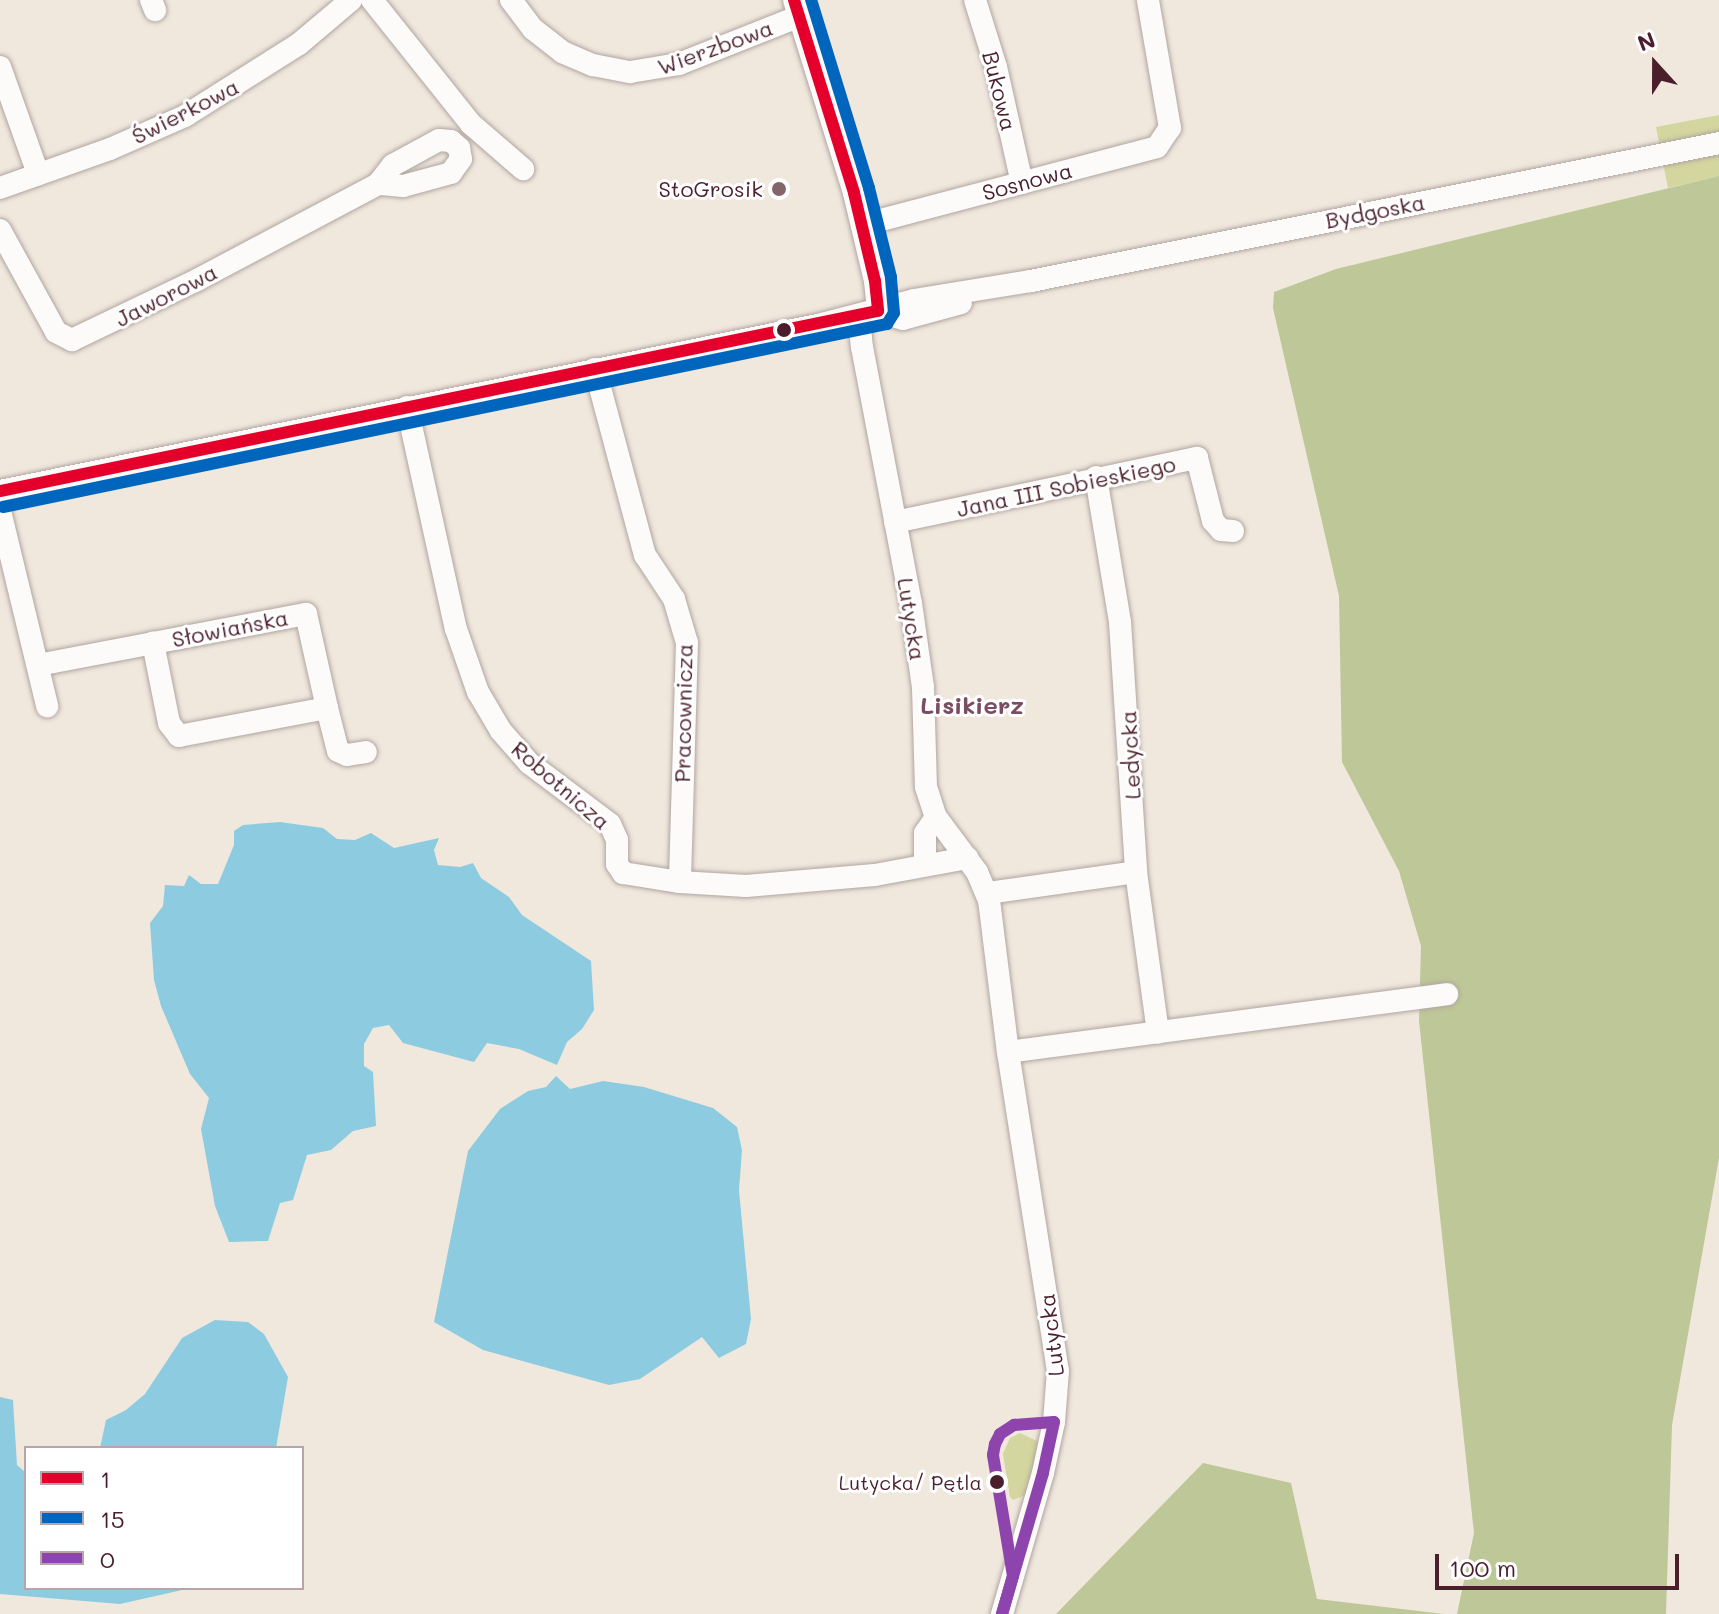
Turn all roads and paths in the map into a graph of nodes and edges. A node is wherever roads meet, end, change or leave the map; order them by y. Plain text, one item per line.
1 (351, 0) edge
2 (372, 0) edge
3 (511, 0) edge
4 (975, 0) edge
5 (1148, 0) edge
6 (797, 8) edge
7 (0, 67) edge
8 (1719, 143) edge
9 (523, 169) dead end
10 (38, 174) junction
11 (1022, 183) junction
12 (378, 184) dead end
13 (0, 188) edge
14 (862, 225) junction
15 (0, 230) edge
16 (868, 313) junction
17 (595, 369) junction
18 (407, 407) junction
19 (1096, 477) junction
20 (0, 491) edge
21 (0, 511) edge
22 (895, 522) junction
23 (1233, 531) dead end
24 (153, 643) junction
25 (38, 665) junction
26 (47, 706) dead end
27 (327, 708) junction
28 (366, 752) dead end
29 (936, 817) junction
30 (967, 858) junction
31 (925, 864) junction
32 (1136, 872) junction
33 (680, 882) junction
34 (987, 893) junction
35 (1447, 994) dead end
36 (1158, 1033) junction
37 (1008, 1052) junction
38 (1002, 1614) edge

1 - 10 street, Świerkowa
2 - 9 street
3 - 6 street, Wierzbowa
4 - 11 street, Bukowa
5 - 11 street, Sosnowa
6 - 14 street, Lutycka
7 - 10 street
8 - 16 street, Bydgoska
10 - 13 street, Świerkowa
11 - 14 street, Sosnowa
12 - 15 street, Jaworowa
14 - 16 street, Lutycka
16 - 17 street, Bydgoska
16 - 22 street, Lutycka
17 - 18 street, Bydgoska
17 - 33 street, Pracownicza
18 - 20 street, Bydgoska
18 - 33 street, Robotnicza
19 - 22 street, Jana III Sobieskiego
19 - 23 street, Jana III Sobieskiego
19 - 32 street, Ledycka
21 - 25 street
22 - 29 street, Lutycka
24 - 25 street, Słowiańska
24 - 27 street, Słowiańska
24 - 27 street, Słowiańska
25 - 26 street
27 - 28 street, Słowiańska
29 - 30 street, Lutycka
29 - 31 street
30 - 31 street, Robotnicza
30 - 34 street, Lutycka
31 - 33 street, Robotnicza
32 - 34 street
32 - 36 street, Ledycka
34 - 37 street, Lutycka
35 - 36 street
36 - 37 street
37 - 38 street, Lutycka

